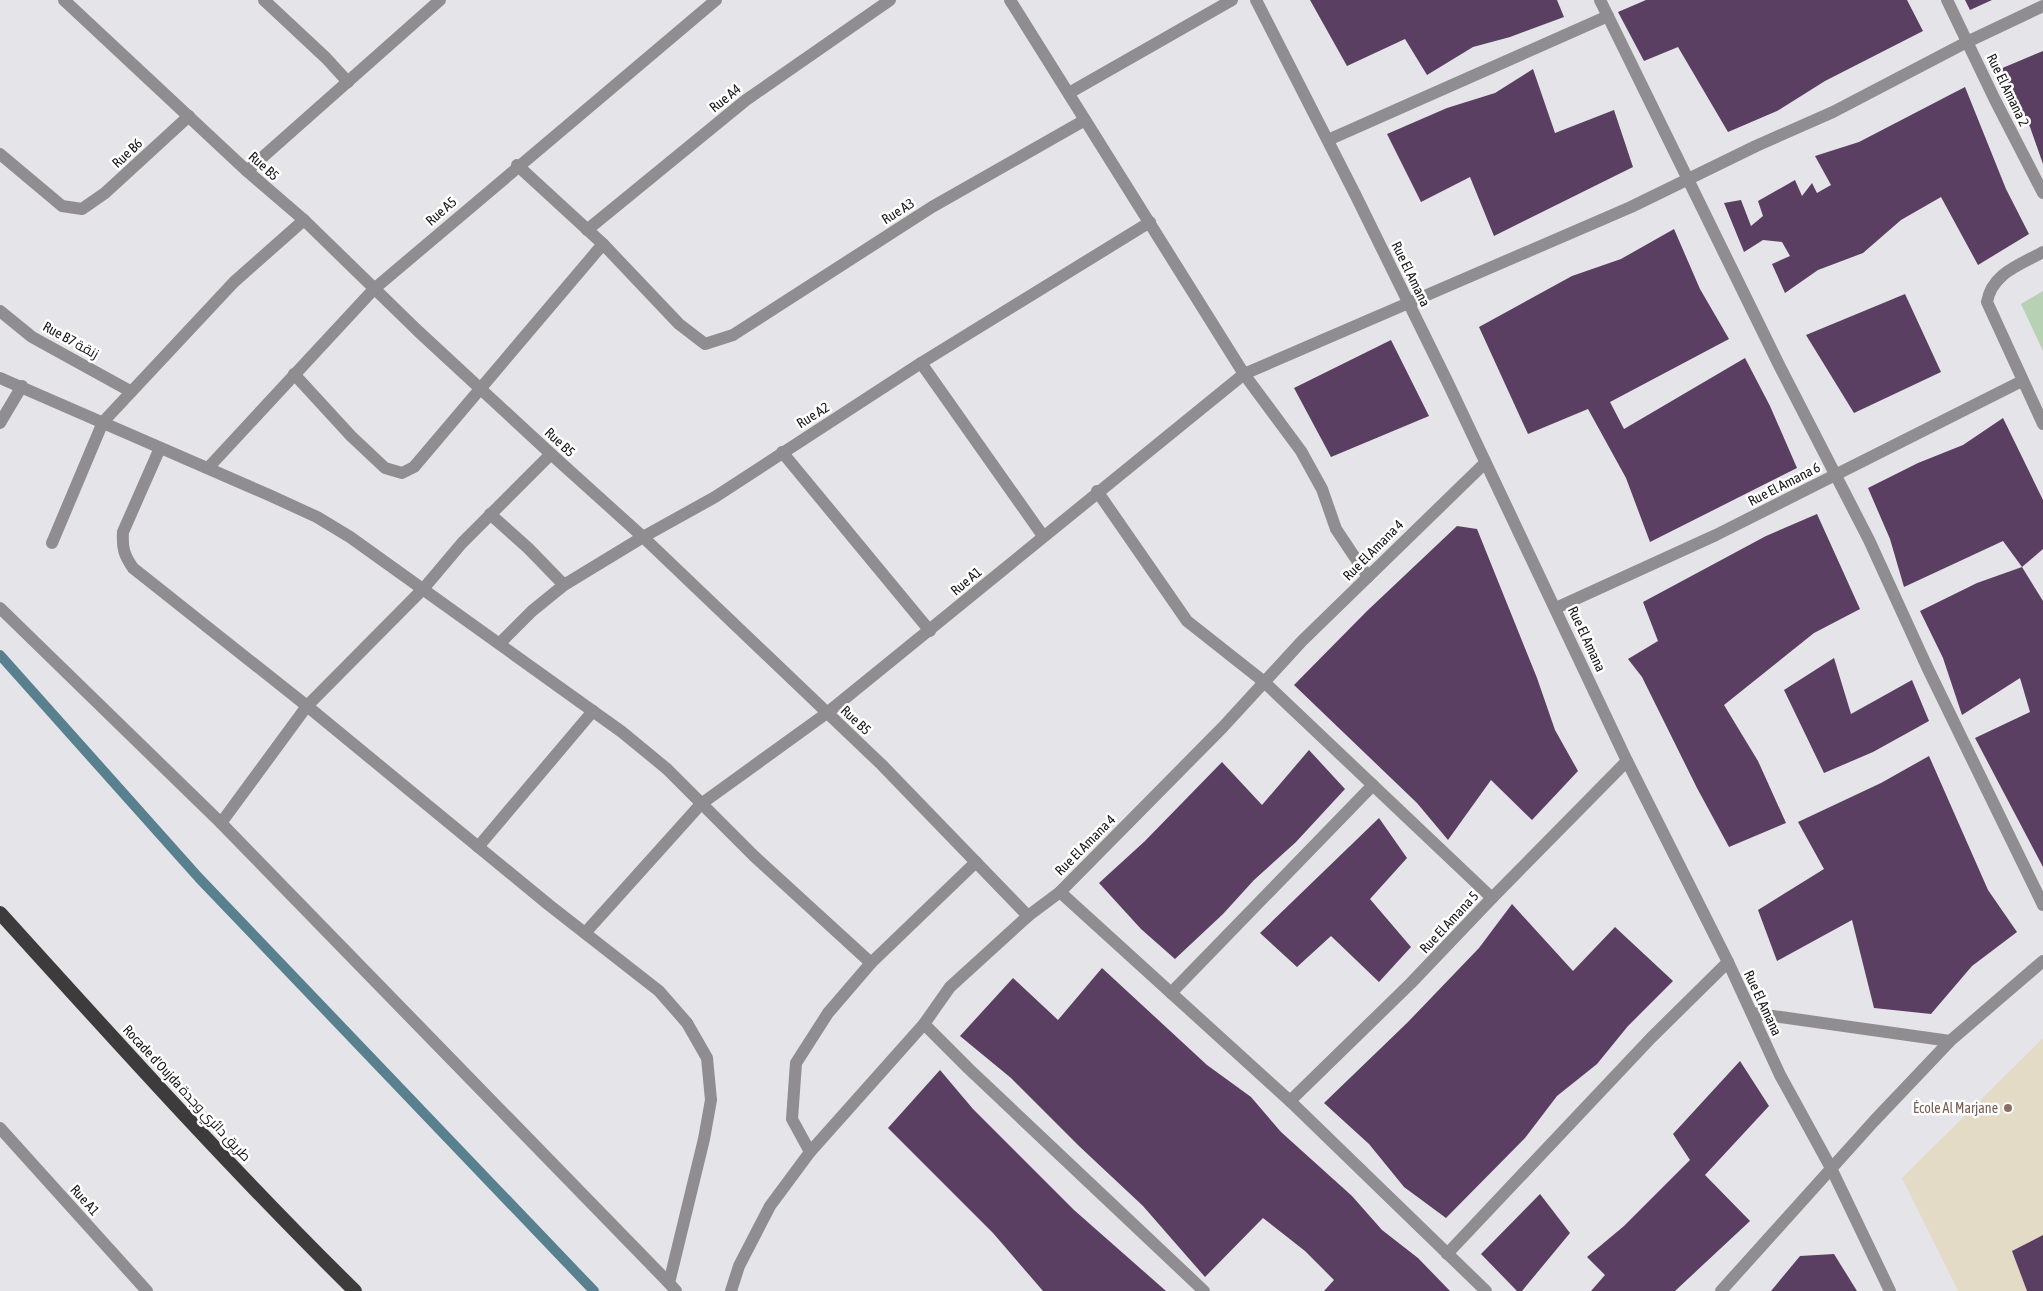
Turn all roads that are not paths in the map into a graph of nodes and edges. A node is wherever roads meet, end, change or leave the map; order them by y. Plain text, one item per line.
1 (64, 0) edge
2 (264, 0) edge
3 (440, 0) edge
4 (716, 0) edge
5 (890, 0) edge
6 (1010, 0) edge
7 (1232, 0) edge
8 (1256, 0) edge
9 (1600, 0) edge
10 (1947, 0) edge
11 (2043, 6) edge
12 (1608, 16) junction
13 (1967, 42) junction
14 (348, 82) junction
15 (1069, 93) junction
16 (189, 116) junction
17 (1085, 120) junction
18 (1328, 140) junction
19 (0, 154) edge
20 (517, 165) junction
21 (247, 171) junction
22 (1688, 180) junction
23 (2043, 193) edge
24 (304, 220) junction
25 (1150, 222) junction
26 (588, 230) junction
27 (603, 244) junction
28 (2043, 252) edge
29 (374, 289) junction
30 (1409, 302) junction
31 (0, 311) edge
32 (921, 364) junction
33 (294, 374) junction
34 (1244, 374) junction
35 (0, 378) edge
36 (2022, 381) junction
37 (22, 386) junction
38 (480, 388) junction
39 (130, 391) junction
40 (103, 422) junction
41 (0, 423) edge
42 (2043, 424) edge
43 (160, 448) junction
44 (782, 452) junction
45 (551, 454) junction
46 (1484, 463) junction
47 (208, 468) junction
48 (1836, 475) junction
49 (1097, 492) junction
50 (490, 514) junction
51 (1043, 536) junction
52 (643, 537) junction
53 (52, 542) dead end
54 (1368, 577) junction
55 (564, 585) junction
56 (424, 588) junction
57 (0, 608) edge
58 (1556, 608) junction
59 (930, 631) junction
60 (500, 643) junction
61 (1263, 682) junction
62 (307, 706) junction
63 (593, 711) junction
64 (827, 713) junction
65 (1627, 761) junction
66 (1373, 785) junction
67 (701, 804) junction
68 (221, 824) junction
69 (478, 847) junction
70 (976, 862) junction
71 (1060, 892) junction
72 (1492, 898) junction
73 (2043, 905) edge
74 (0, 913) edge
75 (1028, 916) junction
76 (585, 933) junction
77 (2043, 961) edge
78 (1728, 962) junction
79 (871, 963) junction
80 (1171, 993) junction
81 (1752, 1013) junction
82 (924, 1024) junction
83 (1950, 1041) junction
84 (1290, 1101) junction
85 (0, 1128) edge
86 (810, 1152) junction
87 (1831, 1168) junction
88 (1447, 1254) junction
89 (672, 1287) edge
90 (147, 1291) edge
91 (355, 1291) edge
92 (731, 1291) edge
93 (1204, 1291) edge
94 (1486, 1291) edge
95 (1721, 1291) edge
96 (1890, 1291) edge

1 - 16 street, Rue B5
2 - 14 street
3 - 14 street
4 - 20 street, Rue A5
5 - 26 street, Rue A4
6 - 15 street
7 - 15 street
8 - 18 street, Rue El Amana
9 - 12 street
10 - 13 street, Rue El Amana 2
11 - 13 street, Rue A1
12 - 18 street
12 - 22 street
13 - 22 street, Rue A1
13 - 23 street, Rue El Amana 2
14 - 21 street
15 - 17 street
16 - 19 street, Rue B6
16 - 21 street, Rue B5
17 - 25 street
17 - 27 street, Rue A3
18 - 30 street, Rue El Amana
20 - 26 street, Rue A3
20 - 29 street, Rue A5
21 - 24 street, Rue B5
22 - 30 street, Rue A1
22 - 48 street
24 - 29 street, Rue B5
24 - 39 street
25 - 32 street, Rue A2
25 - 34 street
26 - 27 street, Rue A3
27 - 38 street
28 - 36 street
29 - 33 street, Rue A5
29 - 38 street, Rue B5
30 - 34 street, Rue A1
30 - 46 street, Rue El Amana
31 - 39 street, Rue B7 زنقة
32 - 44 street, Rue A2
32 - 51 street
33 - 38 street
33 - 47 street, Rue A5
34 - 49 street, Rue A1
34 - 54 street
35 - 37 street
36 - 42 street
36 - 48 street, Rue El Amana 6
37 - 40 street
37 - 41 street
38 - 45 street, Rue B5
39 - 40 street
40 - 43 street
40 - 53 street
43 - 47 street
43 - 62 street
44 - 52 street, Rue A2
44 - 59 street
45 - 50 street
45 - 52 street, Rue B5
46 - 54 street, Rue El Amana 4
46 - 58 street, Rue El Amana
47 - 56 street
48 - 58 street, Rue El Amana 6
48 - 73 street
49 - 51 street, Rue A1
49 - 61 street
50 - 55 street
50 - 56 street
51 - 59 street, Rue A1
52 - 55 street, Rue A2
52 - 64 street, Rue B5
54 - 61 street, Rue El Amana 4
55 - 60 street, Rue A2
56 - 60 street
56 - 62 street
57 - 68 street
58 - 65 street, Rue El Amana
59 - 64 street, Rue A1
60 - 63 street
61 - 66 street
61 - 71 street, Rue El Amana 4
62 - 68 street
62 - 69 street
63 - 67 street
63 - 69 street
64 - 67 street, Rue A1
64 - 70 street, Rue B5
65 - 72 street, Rue El Amana 5
65 - 78 street, Rue El Amana
66 - 72 street
66 - 80 street
67 - 76 street, Rue A1
67 - 79 street
68 - 89 street
69 - 76 street
70 - 75 street, Rue B5
70 - 79 street
71 - 75 street, Rue El Amana 4
71 - 80 street
72 - 84 street, Rue El Amana 5
74 - 91 highway, Rocade d'Oujda طريق دائري وجدة
75 - 82 street, Rue El Amana 4
76 - 89 street
77 - 83 street
78 - 81 street, Rue El Amana
78 - 88 street
79 - 86 street
80 - 84 street
81 - 83 street
81 - 87 street, Rue El Amana
82 - 86 street, Rue El Amana 4
82 - 93 street
83 - 87 street
84 - 88 street
85 - 90 street, Rue A1
86 - 92 street, Rue El Amana 4
87 - 95 street
87 - 96 street, Rue El Amana
88 - 94 street

